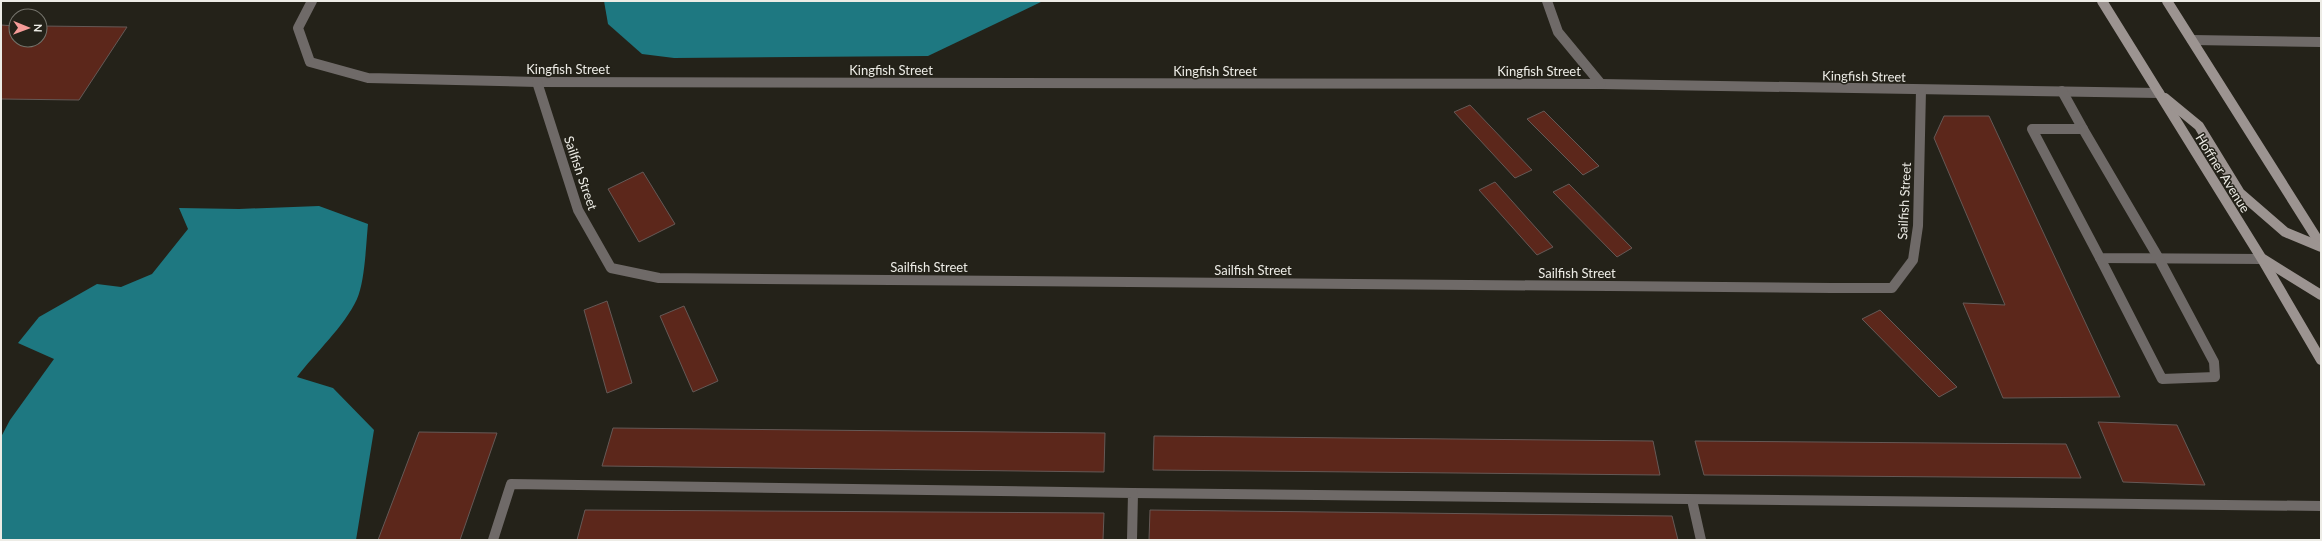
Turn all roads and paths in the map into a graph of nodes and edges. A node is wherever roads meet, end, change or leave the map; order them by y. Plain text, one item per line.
1 (312, 1) edge
2 (1547, 1) edge
3 (2102, 1) edge
4 (2168, 1) edge
5 (2192, 40) junction
6 (2321, 42) edge
7 (537, 82) junction
8 (1601, 84) junction
9 (1921, 90) junction
10 (2062, 91) junction
11 (2158, 93) junction
12 (2083, 128) junction
13 (2321, 246) edge
14 (2158, 257) junction
15 (2100, 258) junction
16 (2262, 259) junction
17 (2321, 295) edge
18 (2321, 360) edge
19 (1133, 493) junction
20 (1692, 500) junction
21 (2321, 506) edge
22 (492, 540) edge
23 (1132, 540) edge
24 (1701, 540) edge

1 - 7 lane, Kingfish Street
2 - 8 lane
3 - 11 main road, Hoffner Avenue
4 - 5 main road
5 - 6 lane
5 - 13 main road
7 - 8 lane, Kingfish Street
7 - 9 lane, Sailfish Street
8 - 9 lane, Kingfish Street
9 - 10 lane, Kingfish Street
10 - 11 lane, Kingfish Street
10 - 12 lane
11 - 13 main road
11 - 16 main road, Hoffner Avenue
12 - 14 lane
12 - 15 lane
14 - 15 lane
14 - 15 lane
14 - 16 lane
16 - 17 main road
16 - 18 main road, Hoffner Avenue
19 - 20 lane
19 - 22 lane
19 - 23 lane
20 - 21 lane
20 - 24 lane

